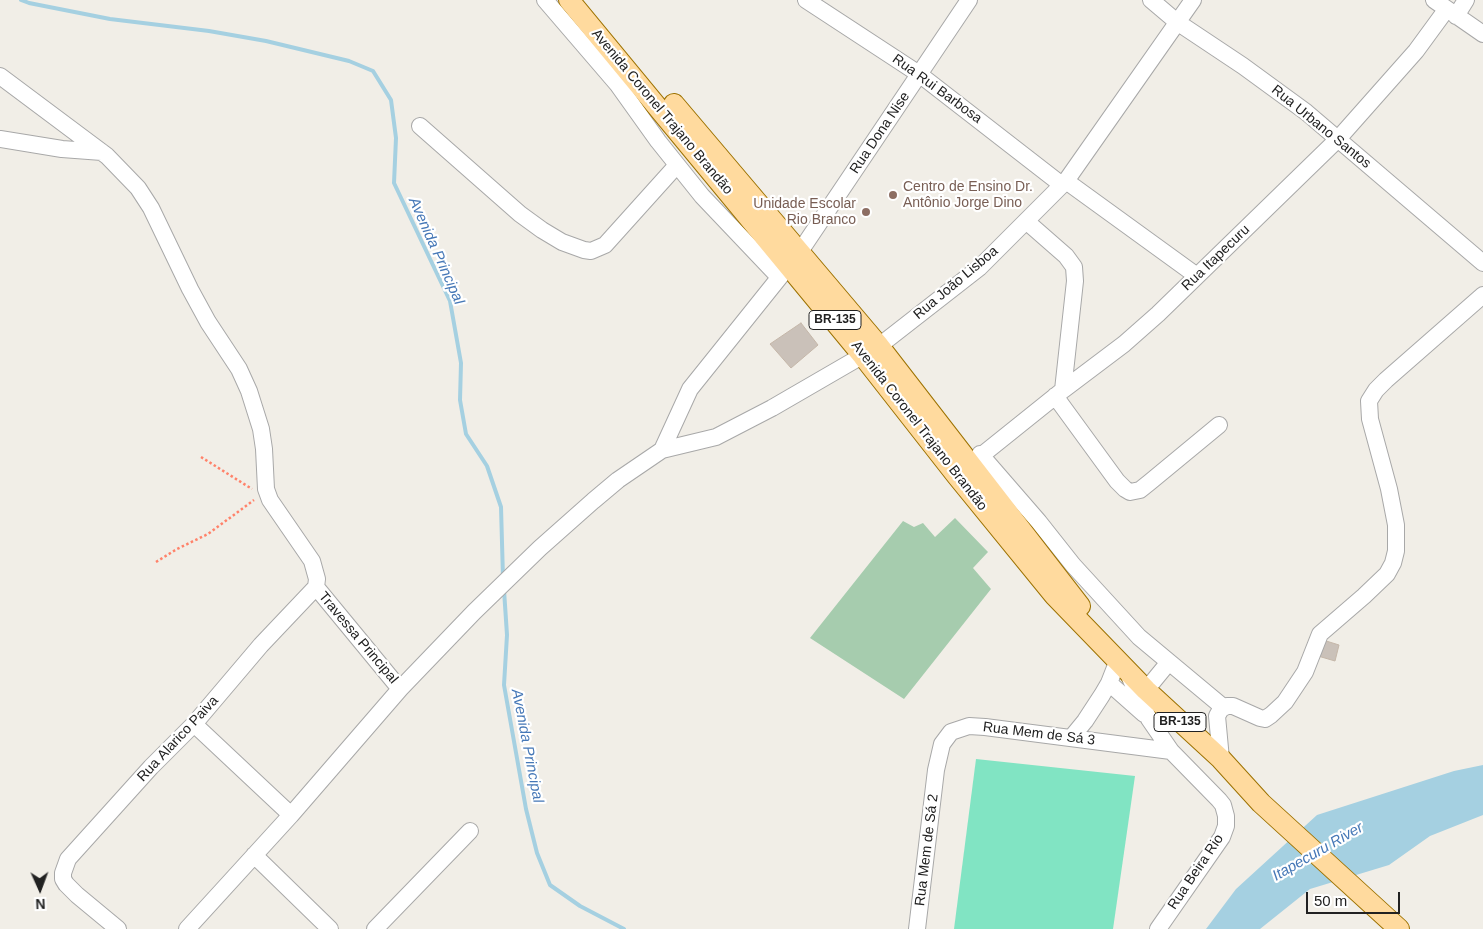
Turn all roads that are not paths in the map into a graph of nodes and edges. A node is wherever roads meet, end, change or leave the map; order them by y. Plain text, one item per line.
1 (545, 0) edge
2 (569, 0) edge
3 (586, 0) edge
4 (806, 0) edge
5 (969, 0) edge
6 (1150, 0) edge
7 (1193, 0) edge
8 (1466, 0) edge
9 (1445, 9) edge
10 (1177, 22) junction
11 (1483, 34) edge
12 (919, 74) junction
13 (0, 76) edge
14 (420, 126) dead end
15 (0, 139) edge
16 (1338, 139) junction
17 (102, 152) junction
18 (677, 165) junction
19 (1064, 183) junction
20 (1026, 221) junction
21 (1483, 263) edge
22 (789, 265) junction
23 (1198, 276) junction
24 (1483, 295) edge
25 (871, 351) junction
26 (1059, 393) junction
27 (1219, 425) dead end
28 (662, 450) junction
29 (969, 464) junction
30 (316, 587) junction
31 (1169, 662) junction
32 (1121, 663) junction
33 (1109, 683) junction
34 (400, 690) junction
35 (1146, 690) junction
36 (1223, 707) junction
37 (1149, 719) junction
38 (194, 724) junction
39 (1070, 738) junction
40 (1171, 751) junction
41 (1221, 759) junction
42 (936, 770) joint
43 (291, 815) junction
44 (470, 831) dead end
45 (254, 855) junction
46 (1396, 927) edge
47 (118, 929) edge
48 (187, 929) edge
49 (330, 929) edge
50 (375, 929) edge
51 (917, 929) edge
52 (1158, 929) edge

1 - 18 street, Avenida Coronel Trajano Brandão
2 - 22 main road, Avenida Coronel Trajano Brandão / BR-135
3 - 22 main road, Avenida Coronel Trajano Brandão / BR-135
4 - 12 street, Rua Rui Barbosa
5 - 12 street, Rua Dona Nise
6 - 10 street, Rua Urbano Santos
7 - 10 street, Rua João Lisboa
8 - 9 street, Rua Itapecuru
9 - 11 street
9 - 16 street, Rua Itapecuru
10 - 16 street, Rua Urbano Santos
10 - 19 street, Rua João Lisboa
12 - 19 street, Rua Rui Barbosa
12 - 22 street, Rua Dona Nise
13 - 17 street
14 - 18 street, Avenida Coronel Trajano Brandão
15 - 17 street
16 - 21 street, Rua Urbano Santos
16 - 23 street, Rua Itapecuru
17 - 30 street
18 - 22 street, Avenida Coronel Trajano Brandão
19 - 20 street, Rua João Lisboa
19 - 23 street, Rua Rui Barbosa
20 - 25 street, Rua João Lisboa
20 - 26 street
22 - 25 main road, Avenida Coronel Trajano Brandão / BR-135
22 - 28 street
23 - 26 street, Rua Itapecuru
24 - 36 street
25 - 28 street, Rua João Lisboa
25 - 29 main road, Avenida Coronel Trajano Brandão / BR-135
26 - 27 street
26 - 29 street, Rua Itapecuru
28 - 34 street
29 - 31 street
29 - 32 main road, Avenida Coronel Trajano Brandão / BR-135
30 - 34 street, Travessa Principal
30 - 38 street, Rua Alarico Paiva
31 - 35 street
31 - 36 street
32 - 33 street
32 - 35 main road, Avenida Coronel Trajano Brandão / BR-135
32 - 37 street, Rua Beira Rio
33 - 37 street
33 - 39 street
34 - 43 street
35 - 41 main road, Avenida Coronel Trajano Brandão / BR-135
36 - 41 street
37 - 40 street, Rua Beira Rio
38 - 43 street
38 - 47 street, Rua Alarico Paiva
39 - 40 street, Rua Mem de Sá 3
39 - 42 street, Rua Mem de Sá 3
40 - 52 street, Rua Beira Rio
41 - 46 main road, Avenida Coronel Trajano Brandão / BR-135
42 - 51 street, Rua Mem de Sá 2
43 - 45 street
44 - 50 street
45 - 48 street
45 - 49 street

